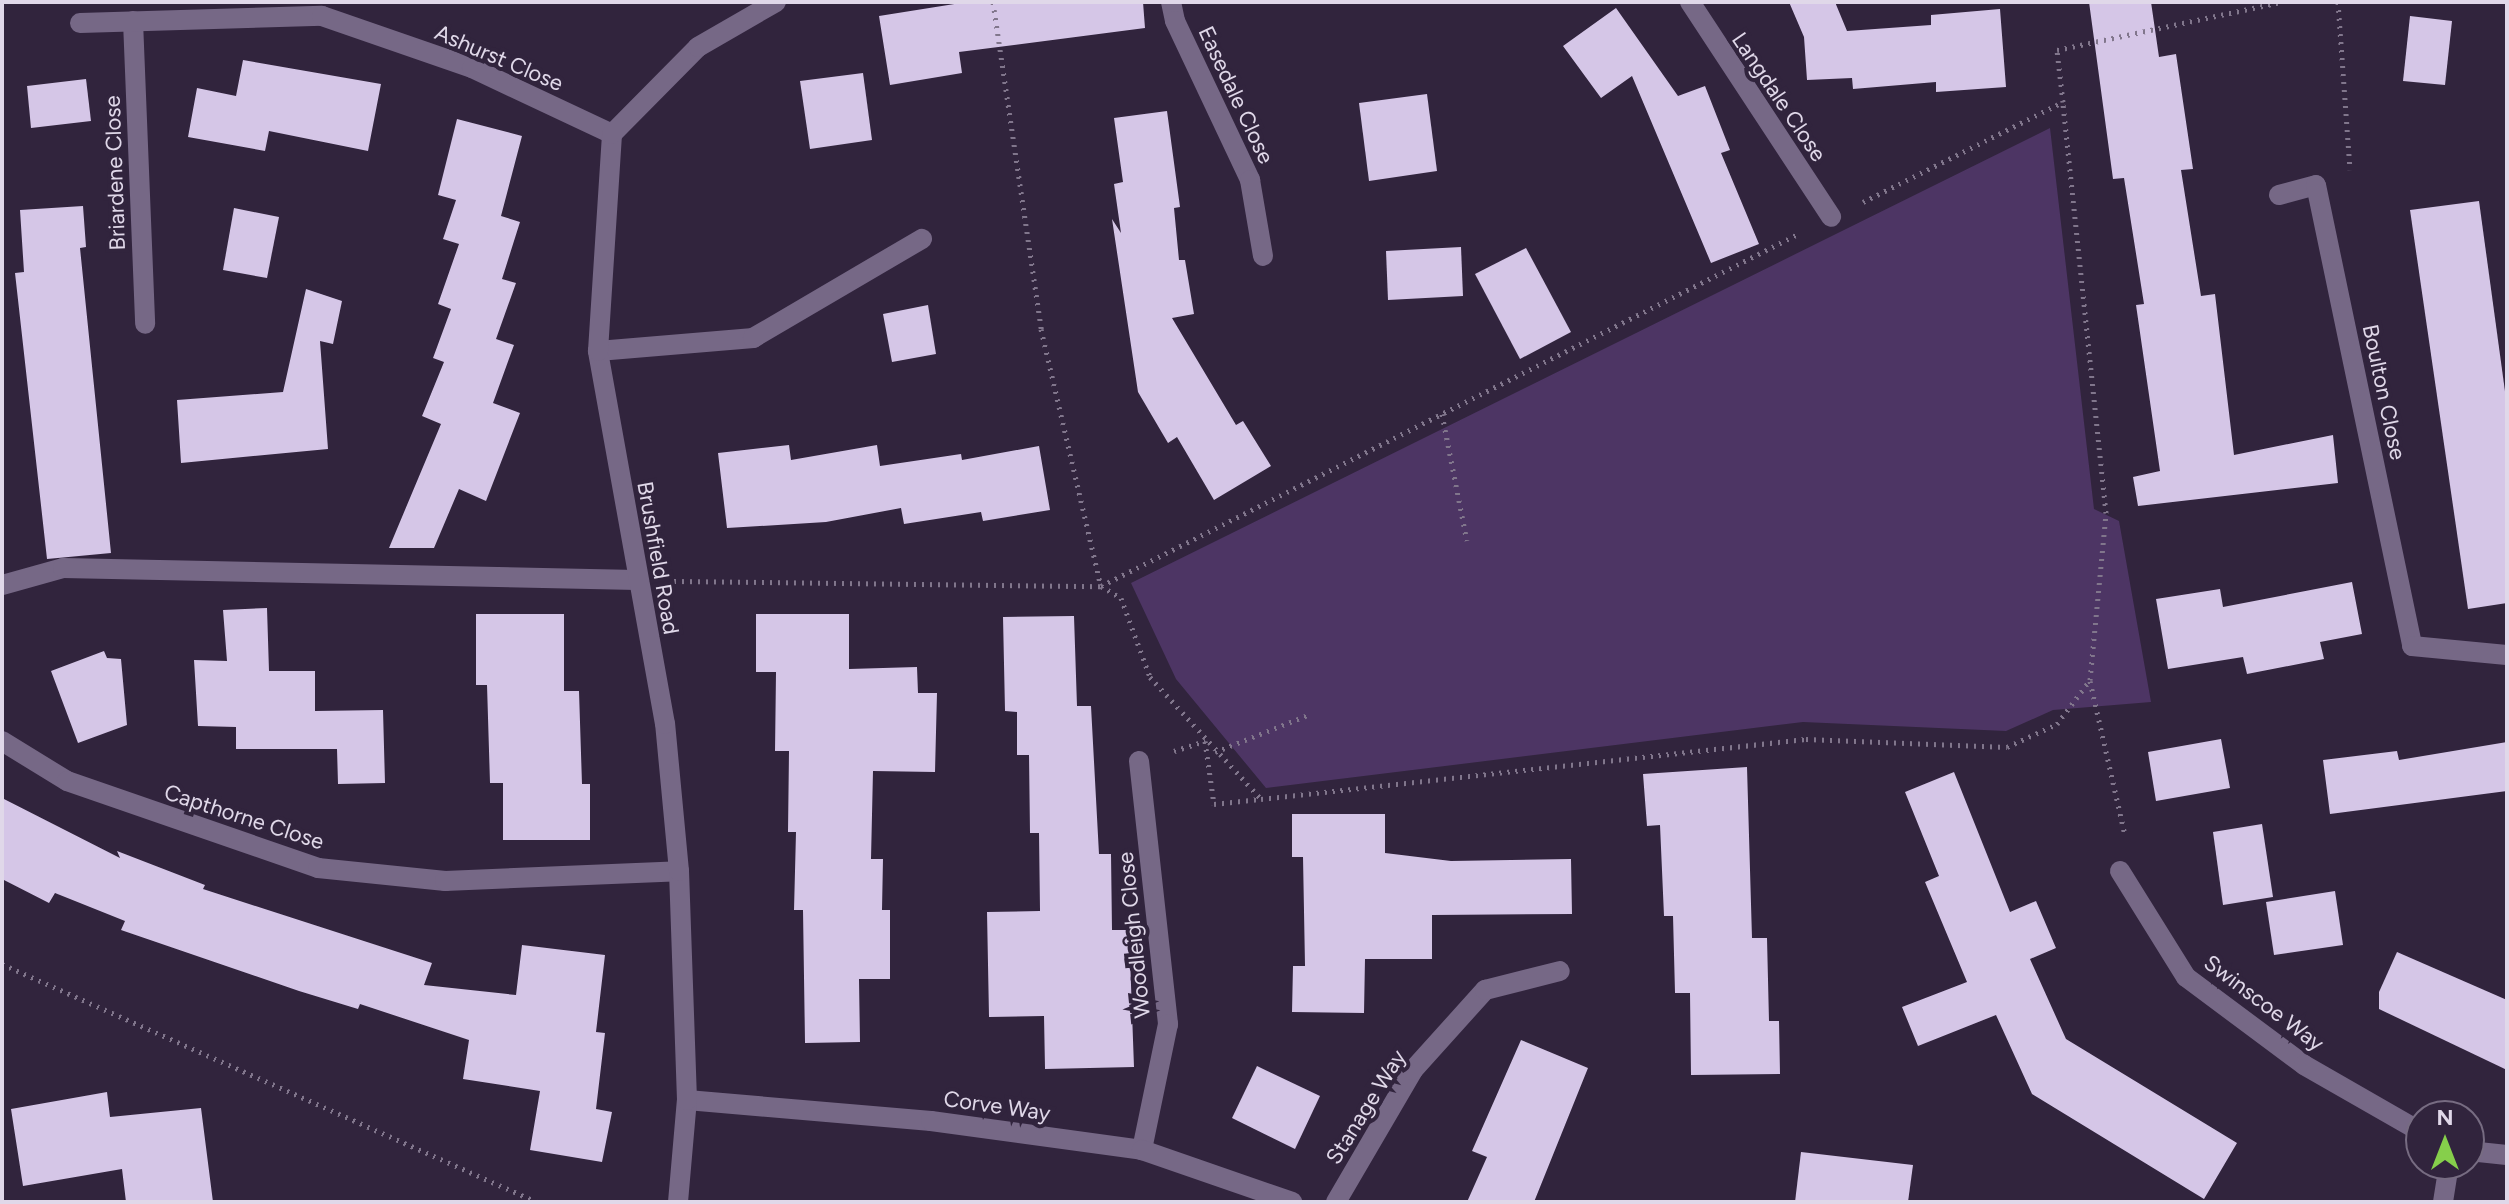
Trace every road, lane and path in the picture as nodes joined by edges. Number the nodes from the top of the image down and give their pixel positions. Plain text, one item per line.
1 (776, 2) edge
2 (993, 2) edge
3 (1171, 2) edge
4 (1690, 2) edge
5 (2280, 2) edge
6 (2338, 2) edge
7 (133, 21) junction
8 (80, 23) dead end
9 (2063, 102) junction
10 (612, 134) junction
11 (2316, 185) junction
12 (2279, 195) dead end
13 (1831, 217) junction
14 (922, 239) dead end
15 (1263, 256) dead end
16 (145, 324) dead end
17 (598, 351) junction
18 (1442, 414) junction
19 (1467, 541) dead end
20 (637, 580) junction
21 (2, 585) edge
22 (1101, 586) junction
23 (2507, 655) edge
24 (2090, 680) junction
25 (1308, 715) dead end
26 (2, 741) edge
27 (1205, 741) junction
28 (1215, 752) junction
29 (1139, 761) dead end
30 (1261, 799) junction
31 (679, 871) junction
32 (2120, 871) joint
33 (2, 964) edge
34 (1560, 971) dead end
35 (687, 1100) junction
36 (2405, 1123) edge
37 (1142, 1150) junction
38 (2485, 1153) edge
39 (2507, 1155) edge
40 (2446, 1180) edge
41 (537, 1202) edge
42 (678, 1202) edge
43 (1292, 1202) edge
44 (1336, 1202) edge
45 (2443, 1202) edge

1 - 10 street
2 - 22 path
3 - 15 street, Easedale Close
4 - 13 street, Langdale Close
5 - 9 path
6 - 11 path
7 - 8 street, Ashurst Close
7 - 10 street, Ashurst Close
7 - 16 street, Briardene Close
9 - 13 path
9 - 24 path
10 - 17 street, Brushfield Road
11 - 12 street
11 - 23 street, Boulton Close
13 - 18 path
14 - 17 street
17 - 20 street, Brushfield Road
18 - 19 path
18 - 22 path
20 - 21 street
20 - 22 path
20 - 31 street, Brushfield Road
22 - 27 path
24 - 30 path
24 - 32 path
25 - 28 path
26 - 31 street, Capthorne Close
27 - 28 path
27 - 30 path
28 - 30 path
29 - 37 street, Woodleigh Close
31 - 35 street, Brushfield Road
32 - 36 street, Swinscoe Way
33 - 41 path
34 - 44 street, Stanage Way
35 - 37 street, Corve Way
35 - 42 street, Brushfield Road
37 - 43 street, Corve Way
38 - 39 street
40 - 45 street

